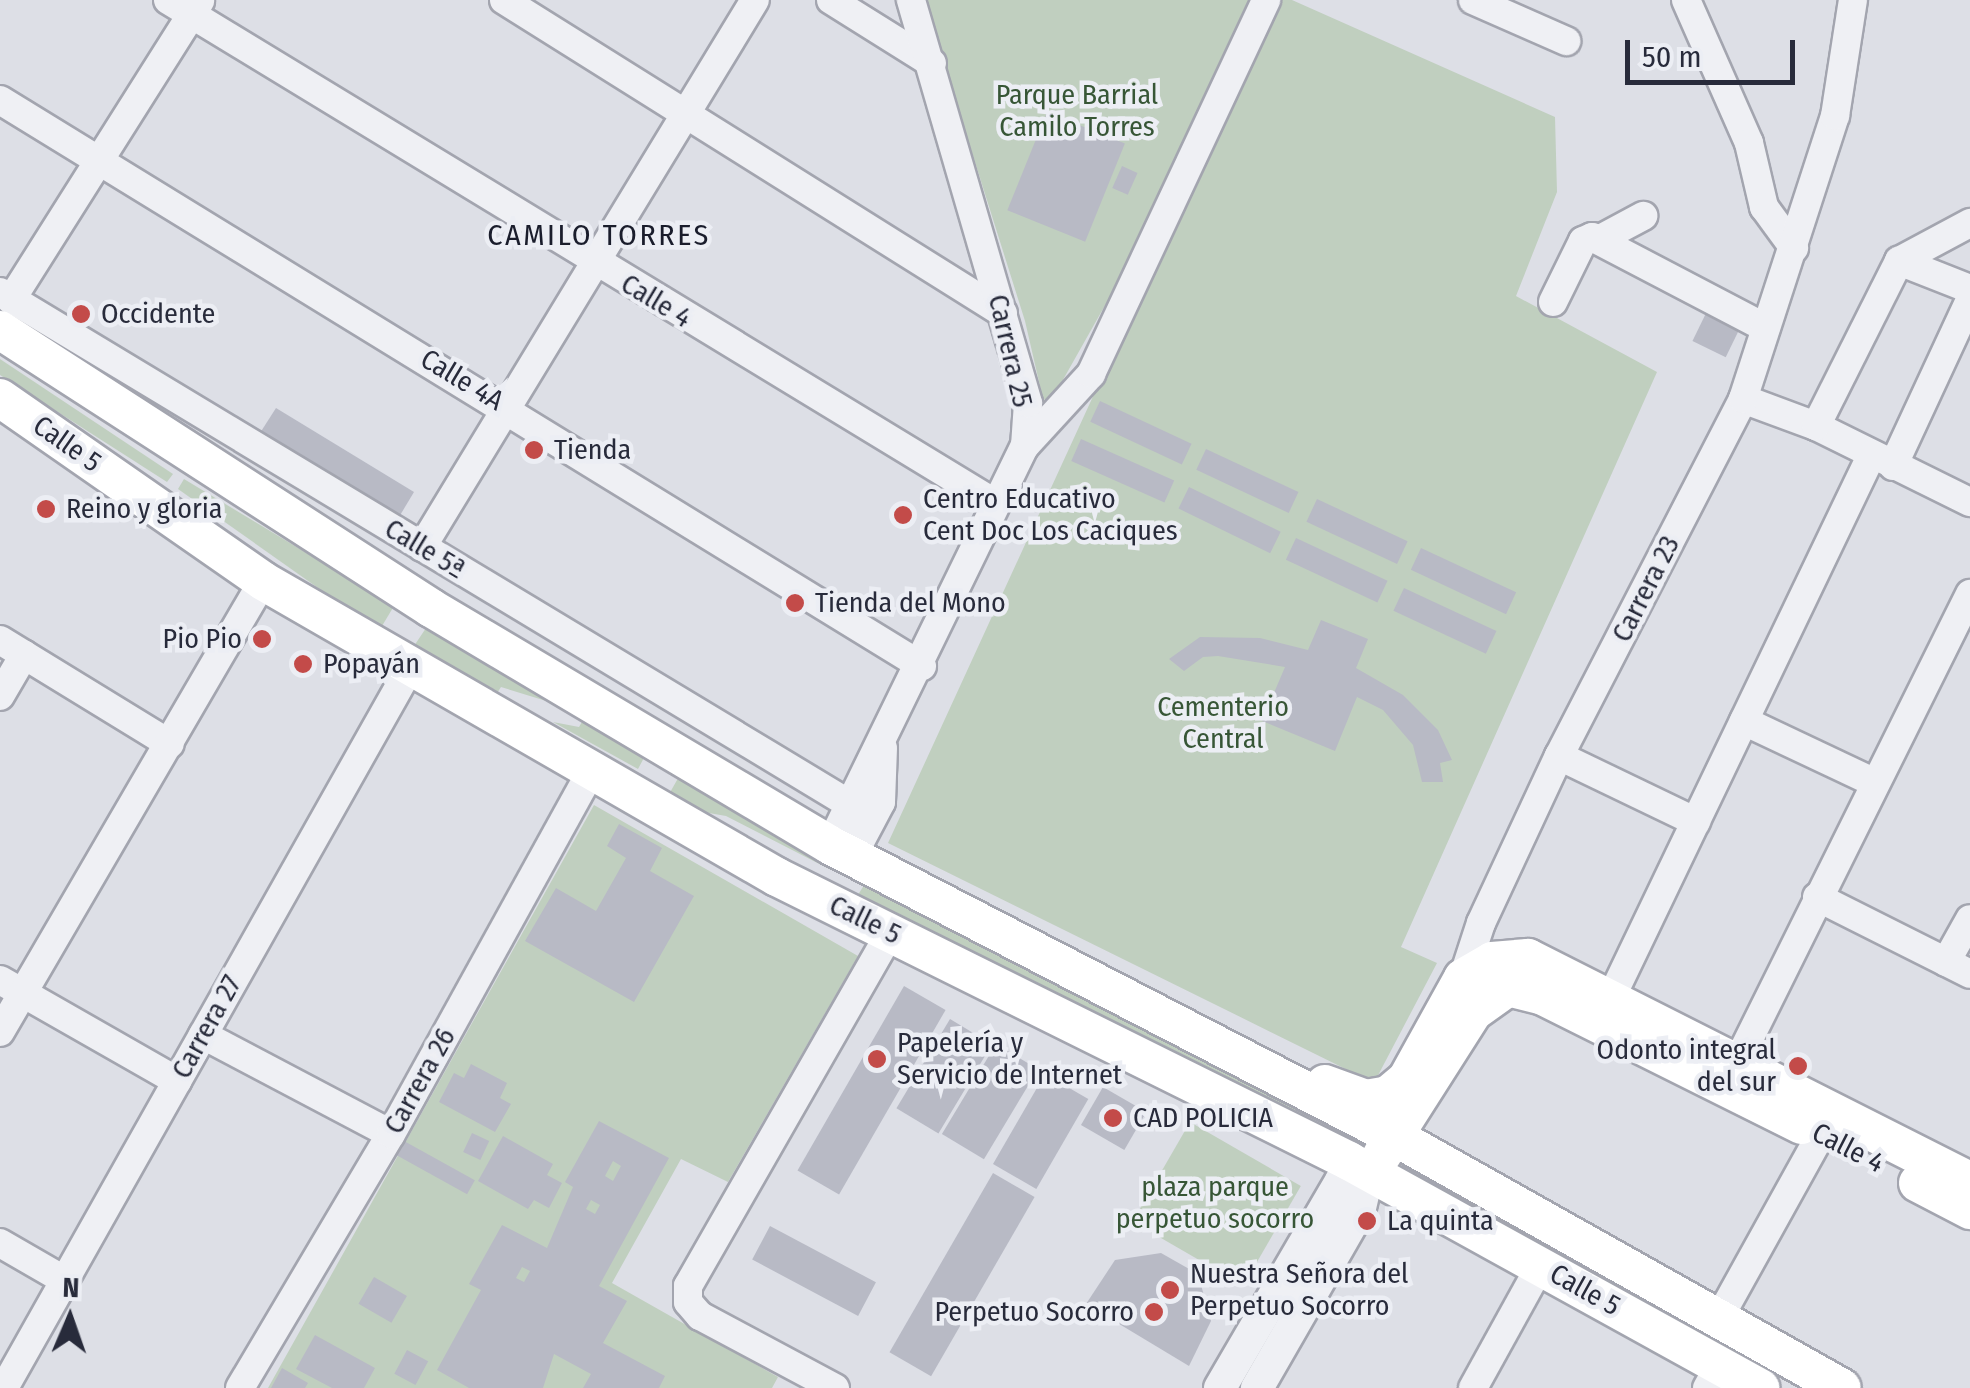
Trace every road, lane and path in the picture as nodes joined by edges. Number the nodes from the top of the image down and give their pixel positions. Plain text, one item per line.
1 (504, 0) edge
2 (755, 0) edge
3 (830, 0) edge
4 (911, 0) edge
5 (1266, 0) edge
6 (1473, 0) edge
7 (1686, 0) edge
8 (1853, 0) edge
9 (187, 5) edge
10 (1566, 41) dead end
11 (932, 63) junction
12 (0, 100) edge
13 (684, 114) junction
14 (100, 164) junction
15 (1643, 216) dead end
16 (1959, 227) edge
17 (1602, 238) junction
18 (1794, 248) junction
19 (1899, 261) junction
20 (594, 264) junction
21 (1970, 290) edge
22 (1970, 300) edge
23 (1553, 302) dead end
24 (4, 308) edge
25 (1003, 313) junction
26 (1766, 328) junction
27 (0, 398) edge
28 (1743, 399) junction
29 (507, 407) junction
30 (1816, 426) junction
31 (1025, 446) junction
32 (1883, 460) junction
33 (993, 502) junction
34 (1970, 502) edge
35 (422, 548) junction
36 (263, 580) junction
37 (1970, 594) edge
38 (431, 608) junction
39 (12, 648) edge
40 (403, 661) junction
41 (922, 666) junction
42 (0, 696) edge
43 (1744, 721) junction
44 (650, 740) junction
45 (882, 742) junction
46 (170, 744) junction
47 (1559, 756) junction
48 (608, 779) junction
49 (1875, 783) junction
50 (851, 805) junction
51 (1696, 822) junction
52 (841, 851) junction
53 (777, 876) junction
54 (1816, 896) junction
55 (1970, 919) edge
56 (1481, 923) junction
57 (890, 933) junction
58 (1958, 968) edge
59 (1518, 972) junction
60 (1463, 978) junction
61 (11, 986) edge
62 (1611, 998) junction
63 (0, 1032) edge
64 (203, 1034) junction
65 (1737, 1063) junction
66 (1255, 1067) junction
67 (177, 1081) junction
68 (1366, 1099) joint
69 (391, 1134) junction
70 (1820, 1134) junction
71 (1397, 1138) junction
72 (1884, 1166) junction
73 (1368, 1172) junction
74 (1959, 1176) edge
75 (1970, 1210) edge
76 (0, 1243) edge
77 (1541, 1266) junction
78 (64, 1280) junction
79 (1718, 1320) junction
80 (1714, 1376) edge
81 (790, 1377) edge
82 (4, 1388) edge
83 (240, 1388) edge
84 (834, 1388) edge
85 (1220, 1388) edge
86 (1257, 1388) edge
87 (1473, 1388) edge
88 (1761, 1388) edge
89 (1842, 1388) edge

1 - 13 street
2 - 13 street
3 - 11 street
4 - 11 street, Carrera 25
5 - 31 street
6 - 10 street
7 - 18 street
8 - 18 street, Carrera 23
9 - 14 street
9 - 20 street, Calle 4
11 - 25 street, Carrera 25
12 - 14 street, Calle 4A
13 - 20 street
13 - 25 street
14 - 24 street
14 - 29 street, Calle 4A
15 - 17 street
16 - 19 street
17 - 23 street
17 - 26 street
18 - 26 street, Carrera 23
19 - 21 street
19 - 30 street
20 - 29 street
20 - 33 street, Calle 4
22 - 32 street
24 - 35 street, Calle 5ª
24 - 38 main road, Calle 5
25 - 31 street, Carrera 25
26 - 28 street, Carrera 23
27 - 36 main road, Calle 5
28 - 30 street
28 - 47 street, Carrera 23
29 - 35 street
29 - 41 street, Calle 4A
30 - 32 street
31 - 33 street, Carrera 25
32 - 34 street
32 - 43 street
33 - 41 street, Carrera 25
35 - 50 street, Calle 5ª
36 - 40 main road, Calle 5
36 - 46 street
37 - 49 street
38 - 40 main road
38 - 44 main road, Calle 5
39 - 42 street
39 - 46 street
40 - 48 main road, Calle 5
40 - 64 street, Carrera 27
41 - 45 street, Carrera 25
43 - 49 street
43 - 51 street
44 - 48 main road
44 - 52 main road, Calle 5
45 - 50 street, Carrera 25
45 - 52 street, Carrera 25
46 - 61 street
47 - 51 street
47 - 56 street, Carrera 23
48 - 53 main road, Calle 5
48 - 69 street, Carrera 26
49 - 54 street
50 - 52 street, Carrera 25
51 - 62 street
52 - 53 main road
52 - 66 main road, Calle 5
53 - 57 main road, Calle 5
54 - 58 street
54 - 65 street
55 - 58 street
56 - 59 street
56 - 60 street, Carrera 23
57 - 73 main road, Calle 5
57 - 81 street
59 - 60 main road
59 - 62 main road, Calle 4
59 - 70 main road, Calle 4
59 - 71 main road
60 - 68 main road, Carrera 23
61 - 63 street
61 - 67 street
62 - 65 main road, Calle 4
64 - 67 street, Carrera 27
64 - 69 street
65 - 74 main road, Calle 4
66 - 68 main road, Calle 5
66 - 71 main road, Calle 5
67 - 78 street, Carrera 27
69 - 83 street, Carrera 26
70 - 72 main road, Calle 4
70 - 79 street
71 - 73 main road
71 - 79 main road, Calle 5
72 - 74 main road
72 - 75 main road, Calle 4
73 - 77 main road, Calle 5
73 - 85 street
73 - 86 street
76 - 78 street
77 - 80 main road, Calle 5
77 - 87 street
78 - 82 street, Carrera 27
79 - 89 main road, Calle 5
80 - 88 main road, Calle 5
81 - 84 street

